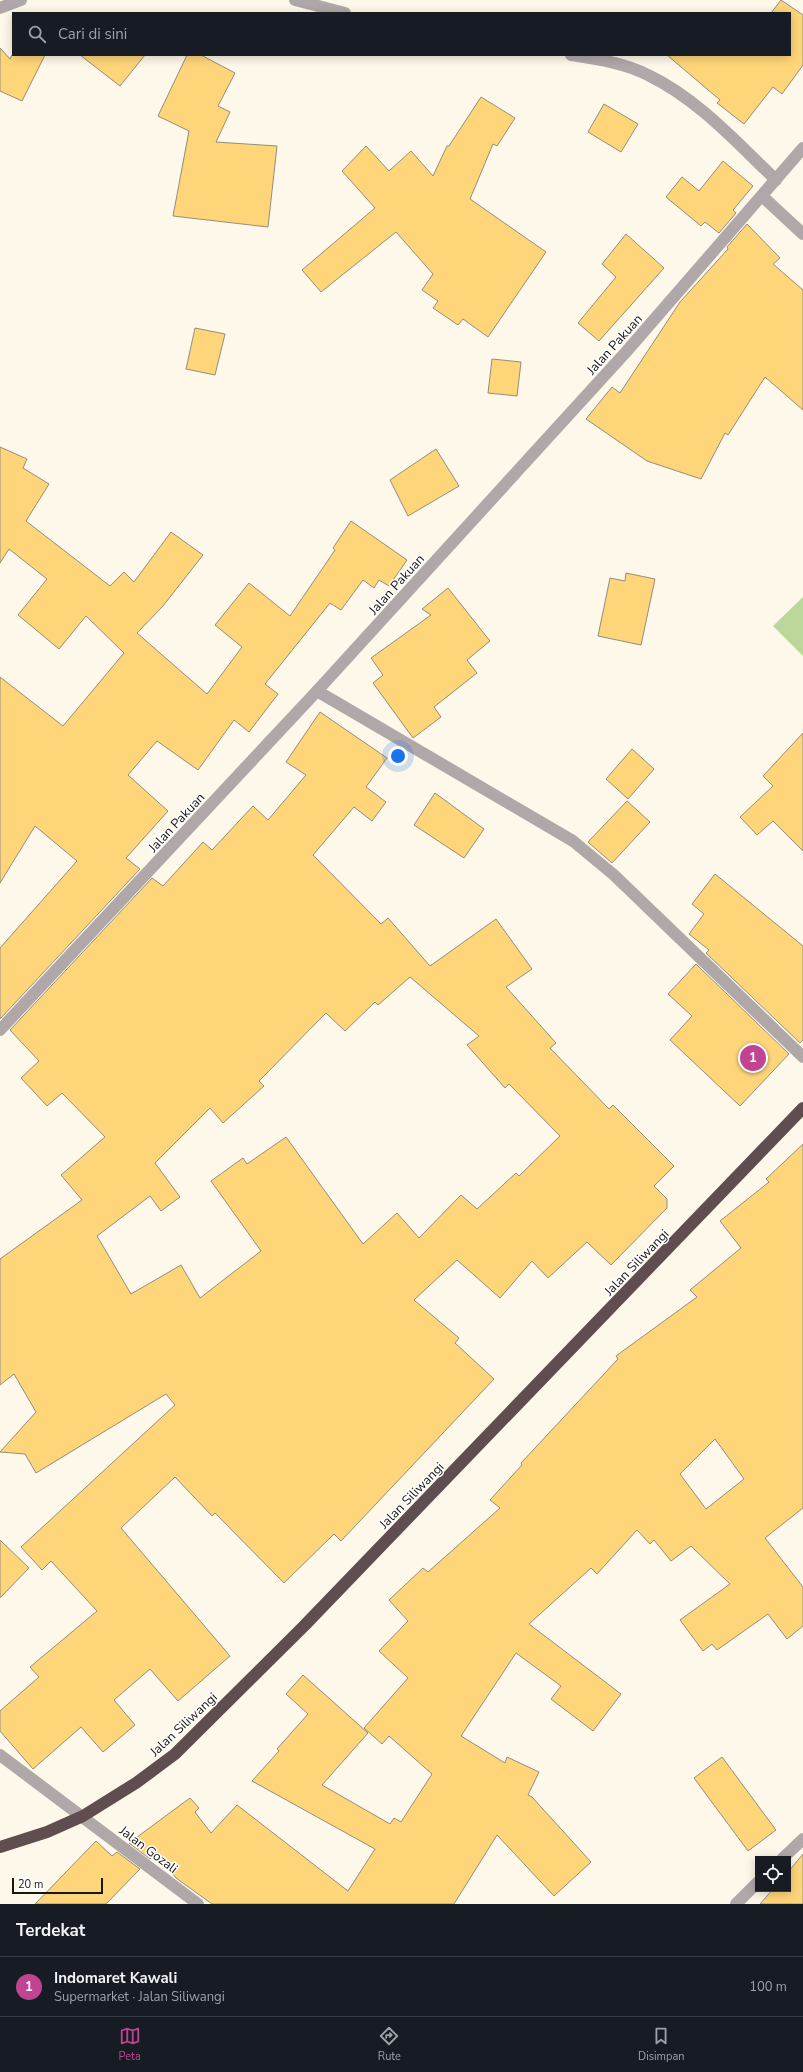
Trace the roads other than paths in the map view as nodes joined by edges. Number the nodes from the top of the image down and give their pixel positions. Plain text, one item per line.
1 (21, 0) edge
2 (295, 0) edge
3 (0, 8) edge
4 (342, 12) edge
5 (578, 56) edge
6 (803, 148) edge
7 (776, 180) junction
8 (762, 196) junction
9 (803, 234) edge
10 (317, 691) junction
11 (0, 1030) edge
12 (803, 1056) edge
13 (803, 1108) edge
14 (0, 1755) edge
15 (83, 1816) junction
16 (803, 1839) edge
17 (0, 1846) edge
18 (785, 1856) edge
19 (755, 1885) edge
20 (198, 1904) edge
21 (736, 1904) edge

1 - 3 street
2 - 4 street
5 - 7 street
6 - 7 street, Jalan Pakuan
7 - 8 street, Jalan Pakuan
8 - 9 street
8 - 10 street, Jalan Pakuan
10 - 11 street, Jalan Pakuan
10 - 12 street
13 - 15 highway, Jalan Siliwangi
14 - 15 street, Jalan Gozali
15 - 17 highway, Jalan Siliwangi
15 - 20 street, Jalan Gozali
16 - 18 street
19 - 21 street

